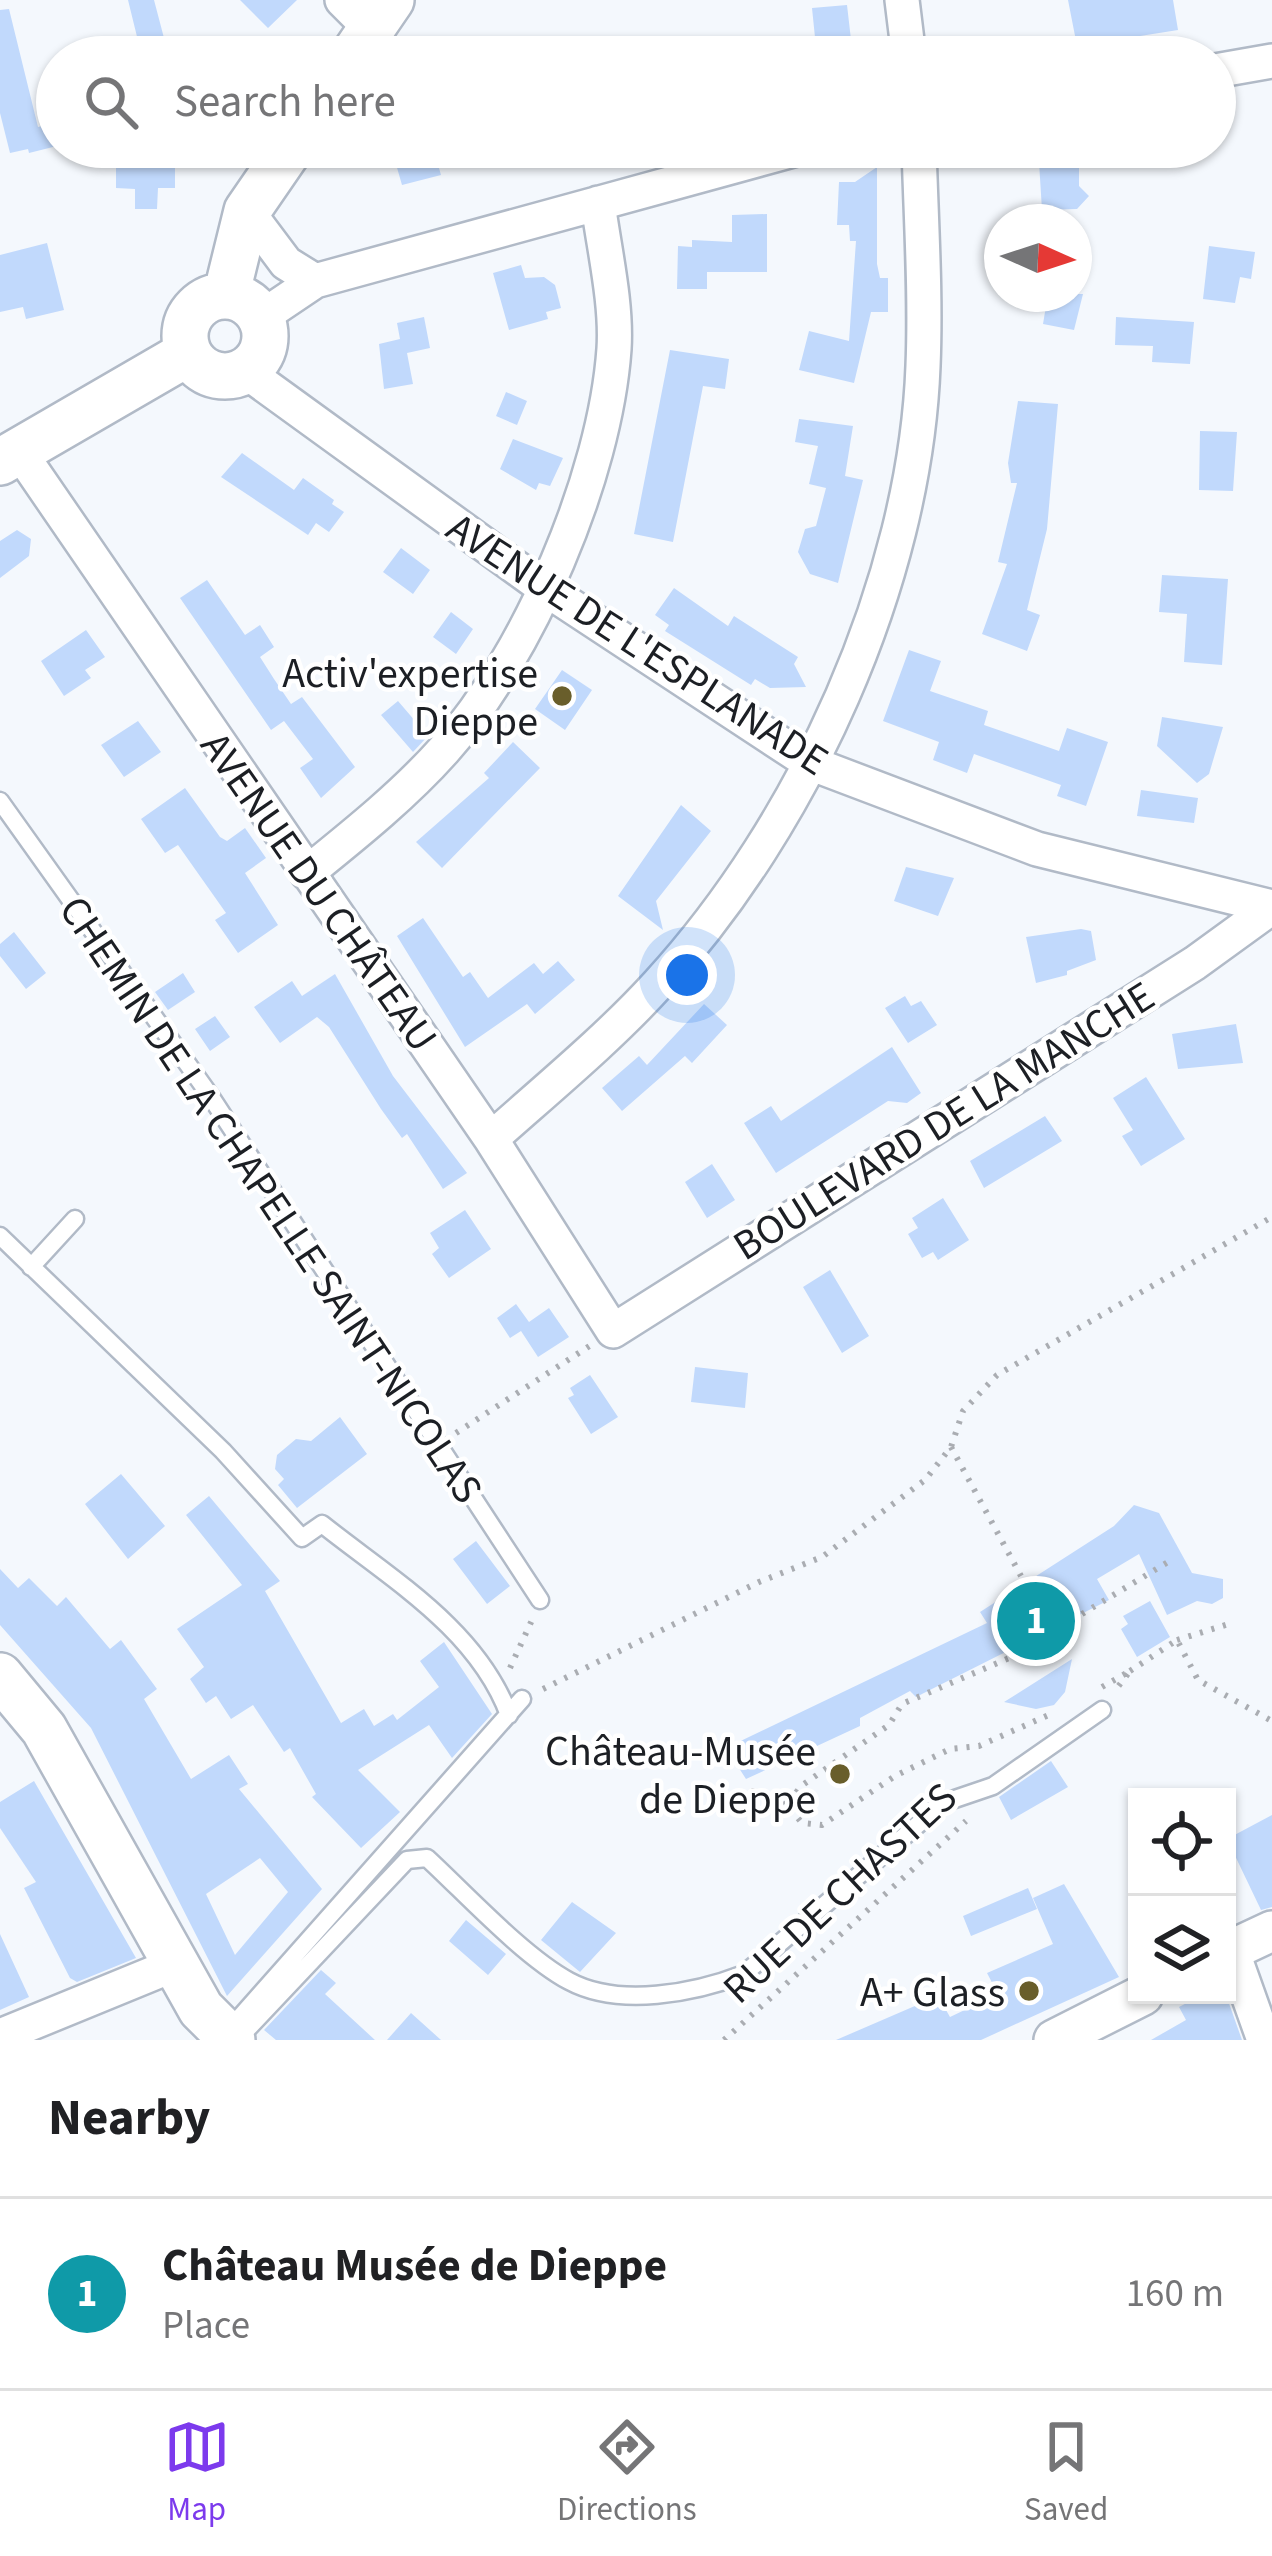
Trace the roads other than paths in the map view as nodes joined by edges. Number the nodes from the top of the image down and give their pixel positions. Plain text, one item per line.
1 (902, 0) edge
2 (906, 36) edge
3 (1272, 61) edge
4 (1236, 67) edge
5 (277, 168) edge
6 (726, 168) edge
7 (919, 168) edge
8 (598, 203) junction
9 (247, 211) junction
10 (314, 280) junction
11 (243, 307) junction
12 (188, 353) junction
13 (245, 371) junction
14 (8, 448) edge
15 (547, 590) junction
16 (810, 763) junction
17 (0, 801) edge
18 (307, 873) junction
19 (1272, 907) edge
20 (491, 1139) junction
21 (75, 1219) dead end
22 (0, 1236) edge
23 (31, 1267) junction
24 (613, 1331) joint
25 (540, 1600) road end
26 (0, 1676) edge
27 (522, 1699) road end
28 (1102, 1710) road end
29 (509, 1715) junction
30 (507, 1901) dead end
31 (492, 1918) junction
32 (1272, 1931) edge
33 (1236, 1948) edge
34 (176, 1964) junction
35 (1236, 1967) edge
36 (1128, 2003) edge
37 (217, 2032) edge
38 (0, 2036) edge
39 (1054, 2040) edge
40 (1264, 2040) edge

1 - 2 street
3 - 4 street
5 - 9 main road
6 - 8 street
7 - 16 street
8 - 10 street
8 - 15 street
9 - 10 street
9 - 11 main road
10 - 11 street
11 - 12 main road
11 - 13 main road
12 - 13 main road
12 - 14 main road
13 - 15 street, AVENUE DE L'ESPLANADE
14 - 18 street, AVENUE DU CHÂTEAU
15 - 16 street, AVENUE DE L'ESPLANADE
15 - 18 street
16 - 19 street, AVENUE DE L'ESPLANADE
16 - 20 street
17 - 25 lane, CHEMIN DE LA CHAPELLE SAINT-NICOLAS
18 - 20 street, AVENUE DU CHÂTEAU
19 - 24 street, BOULEVARD DE LA MANCHE
20 - 24 street, AVENUE DU CHÂTEAU
21 - 23 lane
22 - 23 lane
23 - 29 lane
26 - 34 main road
27 - 29 lane
28 - 31 lane
29 - 37 lane
30 - 31 lane
31 - 37 lane
32 - 33 street
34 - 37 main road
34 - 38 street
35 - 40 street
36 - 39 street

